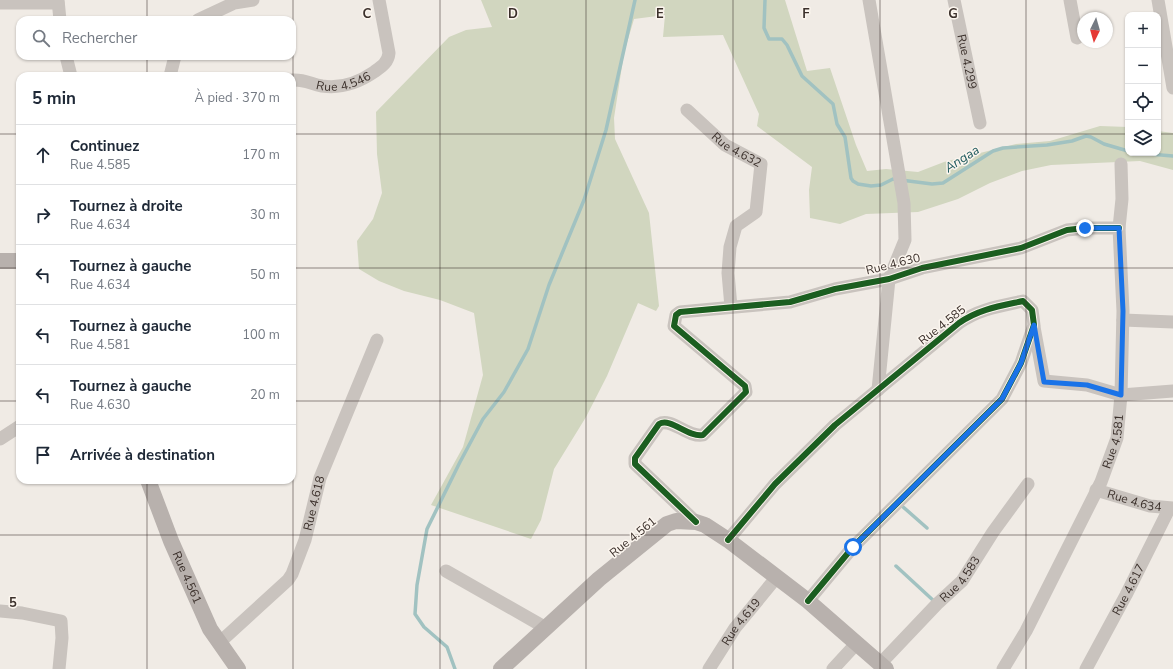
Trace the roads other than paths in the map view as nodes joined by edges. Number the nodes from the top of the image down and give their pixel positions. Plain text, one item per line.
1 (253, 0) edge
2 (379, 0) edge
3 (869, 0) edge
4 (954, 0) edge
5 (1070, 0) edge
6 (1158, 0) edge
7 (58, 1) edge
8 (0, 3) edge
9 (60, 16) edge
10 (206, 16) edge
11 (1077, 38) dead end
12 (67, 60) edge
13 (174, 60) edge
14 (70, 72) edge
15 (171, 72) edge
16 (296, 80) edge
17 (1173, 88) edge
18 (687, 110) dead end
19 (980, 123) dead end
20 (1121, 164) dead end
21 (1119, 228) junction
22 (0, 261) edge
23 (16, 261) edge
24 (888, 279) junction
25 (732, 307) junction
26 (1123, 320) junction
27 (1173, 322) edge
28 (1034, 325) junction
29 (377, 340) dead end
30 (878, 390) junction
31 (1173, 391) edge
32 (1121, 395) junction
33 (16, 428) edge
34 (0, 438) edge
35 (150, 484) edge
36 (1028, 484) dead end
37 (1096, 490) junction
38 (1171, 509) edge
39 (696, 522) junction
40 (728, 540) junction
41 (446, 571) dead end
42 (776, 578) junction
43 (808, 601) junction
44 (0, 611) edge
45 (546, 628) junction
46 (219, 643) junction
47 (856, 644) junction
48 (883, 667) edge
49 (59, 669) edge
50 (238, 669) edge
51 (502, 669) edge
52 (709, 669) edge
53 (833, 669) edge
54 (1003, 669) edge
55 (1086, 669) edge

1 - 10 street
2 - 16 street, Rue 4.546
3 - 24 street
4 - 19 street, Rue 4.299
5 - 11 street
6 - 17 street
7 - 8 street
7 - 9 street
12 - 14 street
13 - 15 street
18 - 25 street, Rue 4.632
20 - 21 street, Rue 4.581
21 - 24 street, Rue 4.630
21 - 26 street, Rue 4.581
22 - 23 main road
24 - 25 street, Rue 4.630
24 - 30 street
25 - 39 street, Rue 4.630
26 - 27 street
26 - 32 street, Rue 4.581
28 - 30 street, Rue 4.585
28 - 32 street
28 - 43 street
29 - 46 street, Rue 4.618
30 - 40 street, Rue 4.585
31 - 32 street
32 - 37 street, Rue 4.581
33 - 34 street
35 - 46 main road, Rue 4.561
36 - 48 street, Rue 4.583
37 - 38 street, Rue 4.634
37 - 54 street, Rue 4.581
38 - 55 street, Rue 4.617
39 - 40 main road, Rue 4.561
39 - 45 main road, Rue 4.561
40 - 42 main road, Rue 4.561
41 - 45 street
42 - 43 main road, Rue 4.561
42 - 52 street, Rue 4.619
43 - 47 main road, Rue 4.561
44 - 49 street
45 - 51 main road, Rue 4.561
46 - 50 main road, Rue 4.561
47 - 48 main road, Rue 4.561
47 - 53 street

